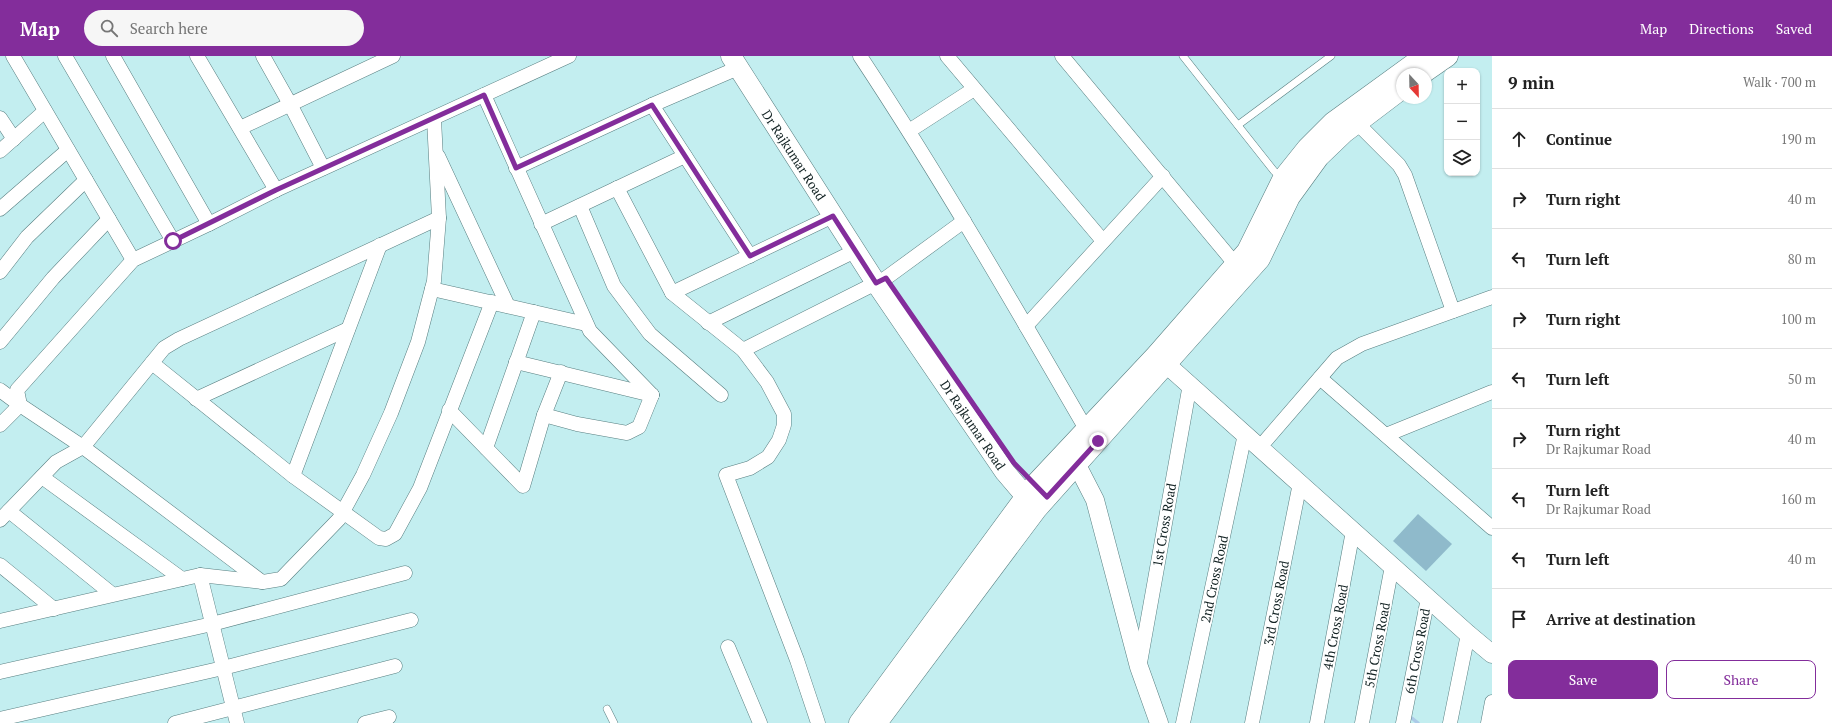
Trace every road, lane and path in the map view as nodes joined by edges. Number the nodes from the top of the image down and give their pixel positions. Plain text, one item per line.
1 (13, 56) edge
2 (65, 56) edge
3 (113, 56) edge
4 (197, 56) edge
5 (263, 56) edge
6 (393, 56) edge
7 (567, 56) edge
8 (860, 56) edge
9 (947, 56) edge
10 (1062, 56) edge
11 (1183, 56) edge
12 (1331, 56) edge
13 (1448, 56) edge
14 (738, 60) edge
15 (1417, 62) edge
16 (974, 89) junction
17 (1396, 94) edge
18 (484, 95) junction
19 (290, 104) junction
20 (652, 105) junction
21 (45, 111) junction
22 (0, 118) edge
23 (434, 119) junction
24 (1357, 123) junction
25 (1238, 125) junction
26 (240, 128) junction
27 (909, 131) junction
28 (14, 139) junction
29 (435, 149) junction
30 (68, 150) junction
31 (0, 152) edge
32 (685, 156) junction
33 (323, 168) junction
34 (516, 168) junction
35 (1163, 176) junction
36 (1282, 178) junction
37 (86, 180) junction
38 (617, 188) junction
39 (276, 190) junction
40 (580, 206) junction
41 (0, 209) edge
42 (833, 216) junction
43 (109, 218) junction
44 (439, 218) junction
45 (964, 221) junction
46 (208, 224) junction
47 (541, 224) junction
48 (173, 241) junction
49 (1103, 241) junction
50 (380, 245) junction
51 (855, 251) junction
52 (750, 256) junction
53 (133, 260) junction
54 (1240, 269) junction
55 (0, 272) edge
56 (881, 280) junction
57 (432, 289) junction
58 (672, 294) junction
59 (1492, 297) edge
60 (492, 302) junction
61 (508, 306) junction
62 (1453, 311) junction
63 (534, 312) junction
64 (708, 323) junction
65 (586, 324) junction
66 (1026, 326) junction
67 (348, 329) junction
68 (0, 342) edge
69 (743, 350) junction
70 (1162, 359) junction
71 (516, 362) junction
72 (152, 363) junction
73 (561, 372) junction
74 (1320, 378) junction
75 (1190, 384) junction
76 (0, 390) edge
77 (1492, 392) edge
78 (652, 395) junction
79 (721, 395) dead end
80 (196, 399) junction
81 (20, 405) junction
82 (450, 410) junction
83 (544, 415) junction
84 (0, 425) edge
85 (1086, 429) junction
86 (1245, 434) junction
87 (1386, 435) junction
88 (83, 447) junction
89 (1260, 447) junction
90 (486, 448) junction
91 (1077, 465) junction
92 (293, 476) junction
93 (42, 477) junction
94 (1300, 483) junction
95 (1036, 497) junction
96 (342, 513) junction
97 (4, 516) edge
98 (1492, 528) edge
99 (1353, 531) junction
100 (0, 565) edge
101 (1392, 566) junction
102 (405, 573) dead end
103 (200, 575) junction
104 (182, 579) junction
105 (263, 582) junction
106 (112, 594) junction
107 (1428, 598) junction
108 (54, 609) junction
109 (411, 620) dead end
110 (0, 621) edge
111 (212, 624) junction
112 (1468, 634) junction
113 (728, 647) dead end
114 (1492, 654) edge
115 (395, 666) dead end
116 (1139, 667) junction
117 (223, 668) junction
118 (0, 672) edge
119 (1492, 702) edge
120 (233, 709) junction
121 (607, 709) dead end
122 (1405, 714) edge
123 (389, 717) dead end
124 (0, 719) edge
125 (175, 723) edge
126 (237, 723) edge
127 (365, 723) edge
128 (614, 723) edge
129 (760, 723) edge
130 (818, 723) edge
131 (859, 723) edge
132 (877, 723) edge
133 (1159, 723) edge
134 (1183, 723) edge
135 (1252, 723) edge
136 (1317, 723) edge
137 (1362, 723) edge
138 (1450, 723) edge
139 (1488, 723) edge

1 - 21 street
2 - 48 street
3 - 46 street
4 - 26 street
5 - 19 street
6 - 19 street
7 - 18 street
8 - 27 street
9 - 16 street
10 - 35 street
11 - 25 lane
12 - 25 lane
13 - 15 main road
14 - 20 street
14 - 42 main road, Dr Rajkumar Road
14 - 56 main road, Dr Rajkumar Road
15 - 36 main road
16 - 27 street
16 - 49 street
17 - 24 main road
18 - 23 street
18 - 34 street
19 - 26 street
19 - 33 street
20 - 32 street
20 - 34 street
21 - 28 street
21 - 30 street
22 - 28 street
23 - 29 street
23 - 33 street
24 - 54 main road
24 - 62 street
25 - 36 lane
26 - 39 street
27 - 45 street
28 - 31 street
29 - 44 street
29 - 61 street
30 - 37 street
30 - 41 street
32 - 38 street
32 - 52 street
33 - 39 street
34 - 47 street
35 - 49 street
35 - 54 street
36 - 54 main road
37 - 43 street
37 - 55 street
38 - 40 street
38 - 58 street
39 - 46 street
40 - 47 street
40 - 79 street
42 - 51 main road, Dr Rajkumar Road
42 - 52 street
43 - 53 street
43 - 68 street
44 - 50 street
44 - 57 street
45 - 56 street
45 - 66 street
46 - 48 street
47 - 65 street
48 - 53 street
49 - 66 street
50 - 67 street
50 - 72 street
51 - 56 main road, Dr Rajkumar Road
51 - 64 street
52 - 58 street
53 - 81 street
54 - 70 main road
56 - 69 street
56 - 95 main road, Dr Rajkumar Road
57 - 60 street
57 - 96 street
58 - 64 street
59 - 62 street
60 - 61 street
60 - 82 street
61 - 63 street
62 - 74 street
63 - 65 street
63 - 71 street
64 - 69 street
65 - 78 street
66 - 85 street
67 - 80 street
67 - 92 street
69 - 130 street
70 - 75 street
70 - 85 main road
70 - 91 main road
71 - 73 street
71 - 90 street
72 - 80 street
72 - 88 street
73 - 78 street
73 - 83 street
74 - 87 street
74 - 89 street
75 - 86 street
75 - 116 street, 1st Cross Road
76 - 81 street
77 - 87 street
78 - 83 street
80 - 92 street
81 - 84 street
81 - 88 street
82 - 90 street
82 - 96 street
83 - 90 street
85 - 95 main road
86 - 89 street
86 - 134 street, 2nd Cross Road
87 - 98 street
88 - 93 street
88 - 105 street
89 - 94 street
91 - 95 main road
91 - 116 street
92 - 96 street
93 - 97 street
93 - 104 street
94 - 99 street
94 - 135 street, 3rd Cross Road
95 - 131 main road
95 - 132 main road
96 - 105 street
97 - 106 street
99 - 101 street
99 - 136 street, 4th Cross Road
100 - 108 street
101 - 107 street
101 - 137 street, 5th Cross Road
102 - 111 street
103 - 104 street
103 - 105 street
103 - 111 street
104 - 106 street
106 - 108 street
107 - 112 street
107 - 122 street, 6th Cross Road
108 - 110 street
109 - 117 street
111 - 117 street
111 - 118 street
112 - 114 street
112 - 138 street
113 - 129 street
115 - 120 street
116 - 133 street
117 - 120 street
117 - 124 street
119 - 139 street
120 - 125 street
120 - 126 street
121 - 128 lane
123 - 127 street

